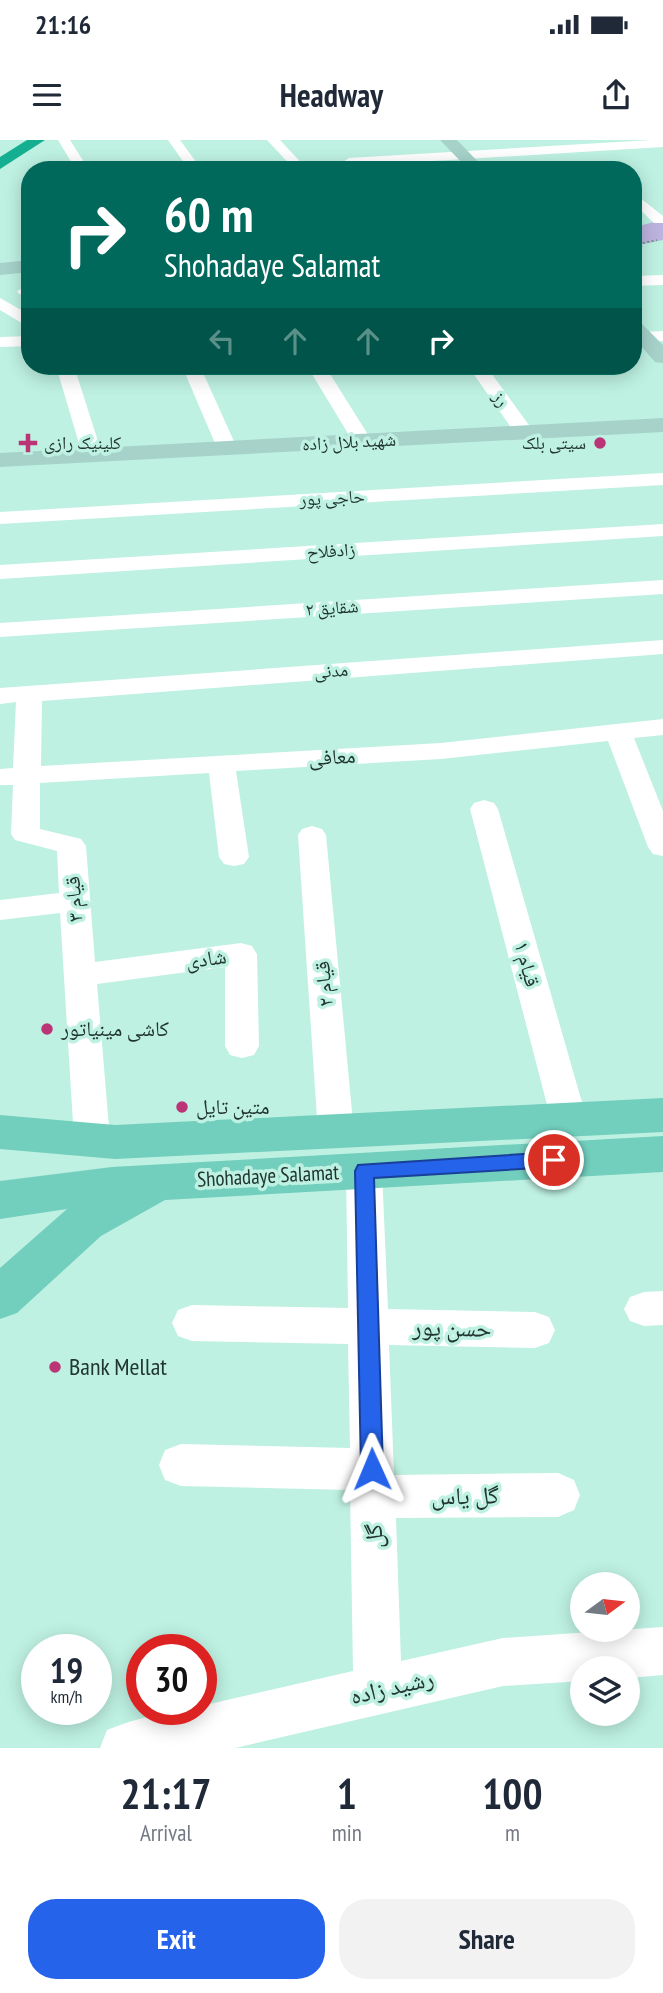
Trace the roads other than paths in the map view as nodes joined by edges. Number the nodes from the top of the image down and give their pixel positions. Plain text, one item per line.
1 (15, 140) edge
2 (37, 140) edge
3 (174, 140) edge
4 (273, 140) edge
5 (486, 140) edge
6 (64, 141) edge
7 (663, 143) edge
8 (570, 144) edge
9 (451, 145) edge
10 (0, 149) edge
11 (77, 161) edge
12 (189, 161) edge
13 (293, 161) edge
14 (355, 161) edge
15 (468, 161) edge
16 (591, 161) edge
17 (0, 164) edge
18 (653, 191) dead end
19 (642, 193) edge
20 (642, 203) edge
21 (659, 220) dead end
22 (21, 256) edge
23 (0, 258) edge
24 (21, 267) edge
25 (0, 269) edge
26 (663, 279) edge
27 (642, 280) edge
28 (0, 303) edge
29 (21, 317) edge
30 (647, 333) edge
31 (21, 341) edge
32 (0, 342) edge
33 (663, 357) edge
34 (68, 375) edge
35 (195, 375) edge
36 (322, 375) edge
37 (483, 375) edge
38 (663, 425) edge
39 (524, 432) junction
40 (362, 441) junction
41 (227, 448) junction
42 (93, 457) junction
43 (0, 460) edge
44 (36, 460) junction
45 (0, 466) edge
46 (663, 479) edge
47 (0, 518) edge
48 (663, 530) edge
49 (0, 572) edge
50 (663, 587) edge
51 (0, 630) edge
52 (663, 647) edge
53 (14, 695) edge
54 (663, 727) edge
55 (618, 732) junction
56 (221, 764) junction
57 (13, 776) edge
58 (484, 809) dead end
59 (312, 835) dead end
60 (663, 847) edge
61 (234, 856) dead end
62 (75, 901) junction
63 (0, 910) edge
64 (80, 975) junction
65 (242, 1046) dead end
66 (663, 1115) edge
67 (569, 1120) junction
68 (4, 1126) edge
69 (337, 1133) junction
70 (88, 1139) junction
71 (663, 1153) edge
72 (364, 1171) junction
73 (164, 1183) junction
74 (1, 1200) edge
75 (0, 1298) edge
76 (192, 1323) dead end
77 (368, 1326) junction
78 (535, 1330) dead end
79 (181, 1465) dead end
80 (372, 1483) junction
81 (558, 1495) dead end
82 (663, 1651) edge
83 (378, 1691) junction
84 (215, 1738) edge
85 (125, 1748) edge

1 - 10 highway
2 - 17 highway
3 - 12 street
4 - 13 street
5 - 9 street
6 - 11 street
7 - 8 street
8 - 9 street
8 - 16 street
9 - 14 street
9 - 15 main road
18 - 19 street
20 - 21 street
22 - 23 main road
24 - 25 main road
26 - 27 street
28 - 29 street
30 - 33 main road
31 - 32 street
34 - 42 street
35 - 41 street
36 - 40 street
37 - 39 street, رز
38 - 39 main road, شهید بلال زاده
39 - 40 main road, شهید بلال زاده
40 - 41 main road, شهید بلال زاده
41 - 42 main road, شهید بلال زاده
42 - 44 main road, شهید بلال زاده
43 - 44 main road, شهید بلال زاده
44 - 45 main road, شهید بلال زاده
46 - 47 street, حاجی پور
48 - 49 street, زادفلاح
50 - 51 street, شقایق ۲
52 - 53 street, مدنی
53 - 57 street, قیام ۳
54 - 55 street, معافی
55 - 56 street, معافی
55 - 60 street
56 - 57 street, معافی
56 - 61 street
57 - 62 street, قیام ۳
58 - 67 street, قیام ۱
59 - 69 street, قیام ۲
62 - 63 street
62 - 64 street, قیام ۳
64 - 65 street, شادی
64 - 70 street, قیام ۳
66 - 67 main road, Shohadaye Salamat
67 - 69 main road, Shohadaye Salamat
68 - 70 main road, Shohadaye Salamat
69 - 70 main road, Shohadaye Salamat
71 - 72 main road, Shohadaye Salamat
72 - 73 main road, Shohadaye Salamat
72 - 77 street, گل
73 - 74 main road, Shohadaye Salamat
73 - 75 main road
76 - 77 street, حسن پور
77 - 78 street, حسن پور
77 - 80 street, گل
79 - 80 street, گل یاس
80 - 81 street, گل یاس
80 - 83 street, گل
82 - 83 street, رشید زاده
83 - 84 street, رشید زاده
84 - 85 street, رشید زاده

